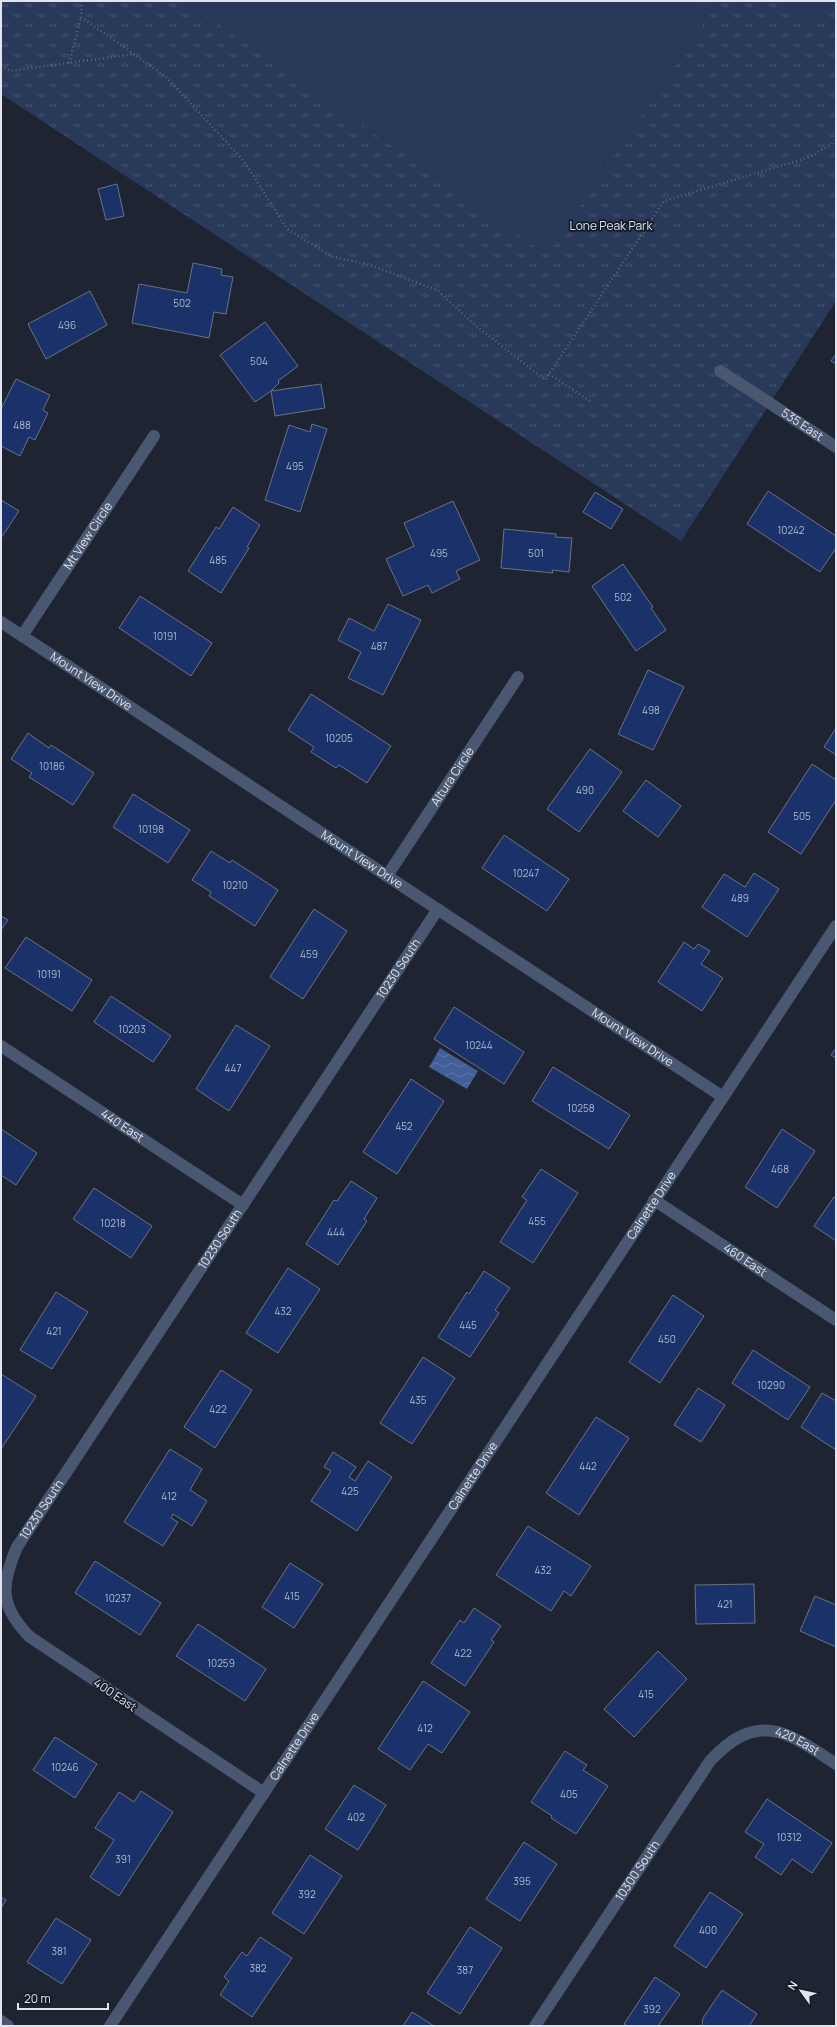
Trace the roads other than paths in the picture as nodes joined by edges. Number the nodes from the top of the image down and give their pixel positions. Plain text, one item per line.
1 (720, 371) dead end
2 (154, 436) dead end
3 (836, 447) edge
4 (1, 622) edge
5 (22, 636) junction
6 (518, 677) dead end
7 (387, 876) junction
8 (438, 909) junction
9 (836, 926) edge
10 (1, 1046) edge
11 (723, 1097) junction
12 (654, 1200) junction
13 (243, 1205) junction
14 (836, 1320) edge
15 (6, 1572) joint
16 (754, 1731) joint
17 (836, 1764) edge
18 (264, 1793) junction
19 (1, 2021) edge
20 (8, 2026) edge
21 (110, 2026) edge
22 (535, 2026) edge

1 - 3 street, 535 East
2 - 5 street, Mt View Circle
4 - 5 street, Mount View Drive
5 - 7 street, Mount View Drive
6 - 7 street, Altura Circle
7 - 8 street, Mount View Drive
8 - 11 street, Mount View Drive
8 - 13 street, 10230 South
9 - 11 street, Calnette Drive
10 - 13 street, 440 East
11 - 12 street, Calnette Drive
12 - 14 street, 460 East
12 - 18 street, Calnette Drive
13 - 15 street, 10230 South
15 - 18 street, 400 East
16 - 17 street, 420 East
16 - 22 street, 10300 South
18 - 21 street, Calnette Drive
19 - 20 street

